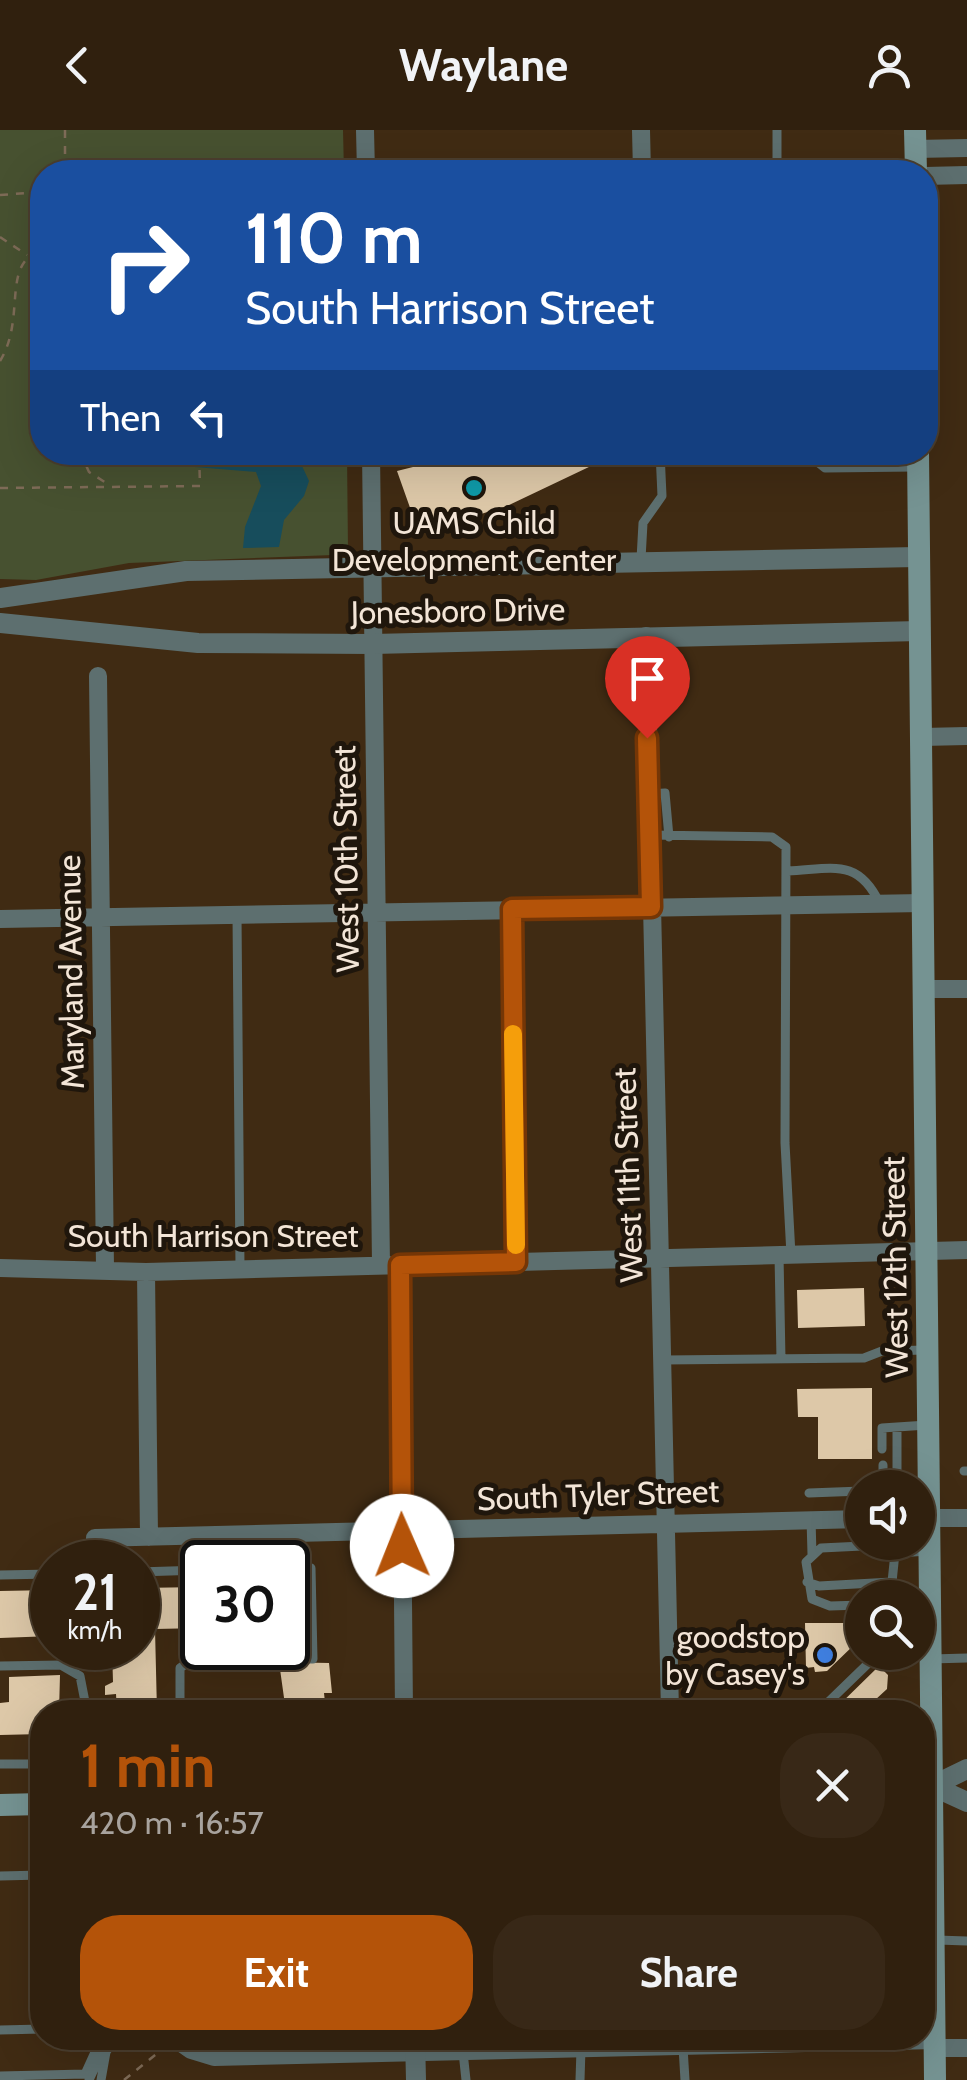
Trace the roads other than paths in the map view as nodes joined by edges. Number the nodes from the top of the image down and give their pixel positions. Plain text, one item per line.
1 (365, 130) edge
2 (641, 130) edge
3 (778, 130) edge
4 (967, 148) edge
5 (916, 150) edge
6 (366, 160) edge
7 (642, 160) edge
8 (777, 160) edge
9 (967, 175) edge
10 (938, 176) edge
11 (371, 465) edge
12 (661, 465) edge
13 (821, 465) edge
14 (859, 465) edge
15 (918, 465) edge
16 (917, 556) junction
17 (641, 559) junction
18 (373, 567) junction
19 (0, 598) edge
20 (0, 623) edge
21 (919, 631) junction
22 (646, 636) junction
23 (373, 644) junction
24 (98, 676) dead end
25 (967, 736) edge
26 (922, 737) junction
27 (648, 794) junction
28 (649, 834) junction
29 (669, 837) junction
30 (788, 871) junction
31 (880, 904) junction
32 (922, 904) junction
33 (787, 905) junction
34 (651, 907) junction
35 (512, 909) junction
36 (377, 912) junction
37 (237, 915) junction
38 (0, 919) edge
39 (101, 919) junction
40 (967, 989) edge
41 (924, 990) junction
42 (967, 1250) edge
43 (928, 1251) junction
44 (785, 1255) junction
45 (662, 1256) junction
46 (516, 1262) junction
47 (391, 1265) junction
48 (0, 1268) edge
49 (105, 1268) junction
50 (240, 1268) junction
51 (146, 1272) junction
52 (929, 1350) junction
53 (781, 1359) junction
54 (664, 1360) junction
55 (930, 1425) junction
56 (897, 1427) junction
57 (882, 1449) dead end
58 (883, 1465) dead end
59 (883, 1470) edge
60 (897, 1470) edge
61 (927, 1470) edge
62 (845, 1491) edge
63 (809, 1492) dead end
64 (845, 1518) edge
65 (935, 1518) edge
66 (967, 1518) edge
67 (811, 1519) junction
68 (668, 1521) junction
69 (402, 1533) junction
70 (148, 1537) junction
71 (95, 1538) dead end
72 (845, 1547) edge
73 (812, 1554) junction
74 (310, 1568) edge
75 (30, 1574) edge
76 (0, 1575) edge
77 (807, 1582) junction
78 (845, 1582) edge
79 (845, 1606) edge
80 (935, 1653) edge
81 (967, 1658) edge
82 (310, 1659) edge
83 (0, 1666) edge
84 (180, 1670) edge
85 (861, 1670) edge
86 (927, 1670) edge
87 (85, 1700) edge
88 (180, 1700) edge
89 (404, 1700) edge
90 (670, 1700) edge
91 (830, 1700) edge
92 (927, 1700) edge
93 (0, 1764) edge
94 (30, 1764) edge
95 (967, 1769) edge
96 (935, 1783) edge
97 (935, 1789) edge
98 (967, 1802) edge
99 (0, 1804) edge
100 (30, 1804) edge
101 (30, 1875) edge
102 (1, 1876) edge
103 (935, 1940) edge
104 (967, 1941) edge
105 (30, 2029) edge
106 (0, 2030) edge
107 (935, 2044) joint
108 (967, 2048) edge
109 (95, 2050) edge
110 (101, 2050) edge
111 (107, 2050) edge
112 (196, 2050) edge
113 (262, 2050) edge
114 (415, 2050) edge
115 (447, 2050) edge
116 (542, 2050) edge
117 (581, 2050) edge
118 (679, 2050) edge
119 (463, 2052) junction
120 (0, 2076) edge
121 (89, 2080) edge
122 (101, 2080) edge
123 (416, 2080) edge
124 (466, 2080) edge
125 (580, 2080) edge
126 (685, 2080) edge
127 (935, 2080) edge

1 - 6 street
2 - 7 street
3 - 8 lane
4 - 5 street
9 - 10 street
11 - 18 street, West 10th Street
12 - 17 lane
13 - 14 lane
15 - 16 main road, West 12th Street
16 - 17 street, Jonesboro Drive
16 - 21 main road, West 12th Street
17 - 18 street, Jonesboro Drive
18 - 19 street, Jonesboro Drive
18 - 23 street, West 10th Street
20 - 23 street, Jonesboro Drive
21 - 22 street, Jonesboro Drive
21 - 26 main road, West 12th Street
22 - 23 street, Jonesboro Drive
22 - 27 street, West 11th Street
23 - 36 street, West 10th Street
24 - 39 street, Maryland Avenue
25 - 26 street
26 - 32 main road, West 12th Street
27 - 28 street, West 11th Street
27 - 29 lane
28 - 29 lane
28 - 34 street, West 11th Street
29 - 30 lane
30 - 31 lane
30 - 33 lane
31 - 32 street
31 - 33 street
32 - 41 main road, West 12th Street
33 - 34 street
33 - 44 lane
34 - 35 street
34 - 45 street, West 11th Street
35 - 36 street
35 - 46 lane
36 - 37 street
36 - 47 street, West 10th Street
37 - 39 street
37 - 50 lane
38 - 39 street
39 - 49 street, Maryland Avenue
40 - 41 street
41 - 43 main road, West 12th Street
42 - 43 street, South Harrison Street
43 - 44 street, South Harrison Street
43 - 52 main road, West 12th Street
44 - 45 street, South Harrison Street
44 - 53 lane
45 - 46 street, South Harrison Street
45 - 54 street, West 11th Street
46 - 47 street, South Harrison Street
47 - 50 street, South Harrison Street
47 - 69 street, West 10th Street
48 - 49 street, South Harrison Street
49 - 51 street, South Harrison Street
50 - 51 street, South Harrison Street
51 - 70 street
52 - 53 lane
52 - 55 main road, West 12th Street
53 - 54 lane
54 - 68 street, West 11th Street
55 - 56 lane
55 - 61 main road, West 12th Street
56 - 57 lane
56 - 60 lane
58 - 59 lane
62 - 63 lane
64 - 67 street, South Tyler Street
65 - 66 street
67 - 68 street, South Tyler Street
67 - 73 lane
68 - 69 street, South Tyler Street
68 - 90 street, West 11th Street
69 - 70 street, South Tyler Street
69 - 89 street, West 10th Street
70 - 71 street, South Tyler Street
72 - 73 lane
73 - 77 lane
74 - 82 lane
75 - 76 lane
77 - 78 lane
77 - 79 lane
80 - 81 lane
83 - 87 lane
84 - 88 lane
85 - 91 lane
86 - 92 main road, West 12th Street
93 - 94 lane
95 - 96 street
97 - 98 street
99 - 100 main road
101 - 102 lane
103 - 104 lane
105 - 106 lane
107 - 108 street
107 - 127 main road, West 12th Street
109 - 120 lane
110 - 121 lane
111 - 122 lane
112 - 113 street
114 - 123 street
115 - 119 street
116 - 119 street
117 - 125 lane
118 - 126 lane
119 - 124 lane

